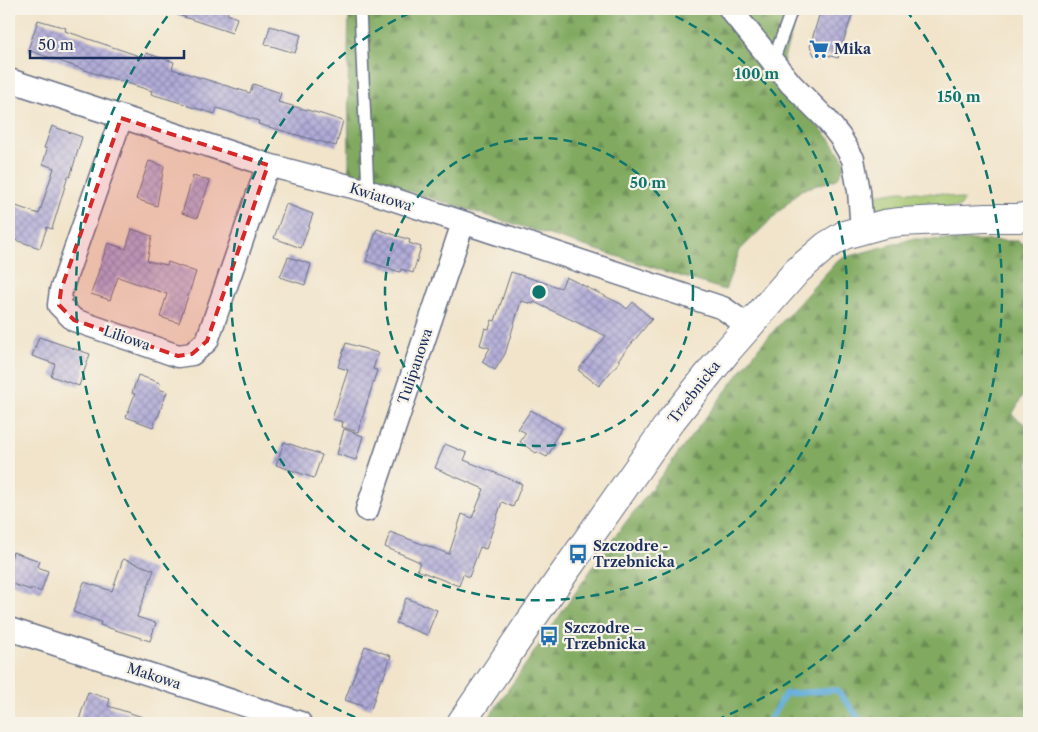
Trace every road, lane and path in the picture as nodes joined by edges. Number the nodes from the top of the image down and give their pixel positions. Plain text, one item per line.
1 (360, 9) edge
2 (730, 9) edge
3 (792, 9) edge
4 (773, 61) junction
5 (9, 80) edge
6 (121, 118) junction
7 (268, 165) junction
8 (368, 191) junction
9 (1029, 216) edge
10 (463, 223) junction
11 (862, 230) junction
12 (748, 326) junction
13 (367, 510) dead end
14 (9, 629) edge
15 (300, 723) edge
16 (460, 723) edge

1 - 8 lane
2 - 4 street
3 - 4 lane
4 - 11 street
5 - 6 street, Kwiatowa
6 - 7 street, Kwiatowa
6 - 7 street, Liliowa
7 - 8 street, Kwiatowa
8 - 10 street, Kwiatowa
9 - 11 street, Trzebnicka
10 - 12 street, Kwiatowa
10 - 13 street, Tulipanowa
11 - 12 street, Trzebnicka
12 - 16 street, Trzebnicka
14 - 15 street, Makowa

